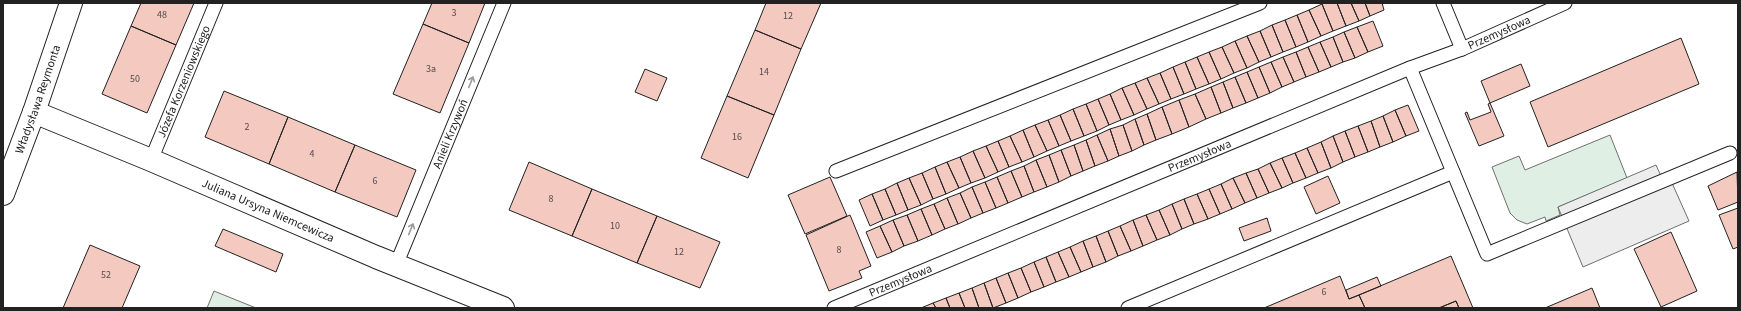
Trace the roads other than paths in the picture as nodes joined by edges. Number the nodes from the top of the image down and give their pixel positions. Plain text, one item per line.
1 (71, 3) edge
2 (216, 3) edge
3 (504, 3) edge
4 (1260, 3) edge
5 (1443, 3) edge
6 (1565, 3) edge
7 (1462, 49) junction
8 (1410, 68) junction
9 (34, 112) junction
10 (1730, 153) dead end
11 (151, 160) junction
12 (836, 171) dead end
13 (1453, 172) junction
14 (3, 194) edge
15 (396, 265) junction
16 (503, 308) edge
17 (834, 308) edge
18 (1128, 308) edge

1 - 9 street, Władysława Reymonta
2 - 11 lane, Józefa Korzeniowskiego
15 -> 3 lane, Anieli Krzywoń
4 - 12 lane
5 - 7 lane
6 - 7 lane, Przemysłowa
7 - 8 lane, Przemysłowa
8 - 13 lane
8 - 17 lane, Przemysłowa
9 - 11 street, Juliana Ursyna Niemcewicza
9 - 14 street, Władysława Reymonta
10 - 13 lane
11 - 15 street, Juliana Ursyna Niemcewicza
13 - 18 lane
15 - 16 street, Juliana Ursyna Niemcewicza

